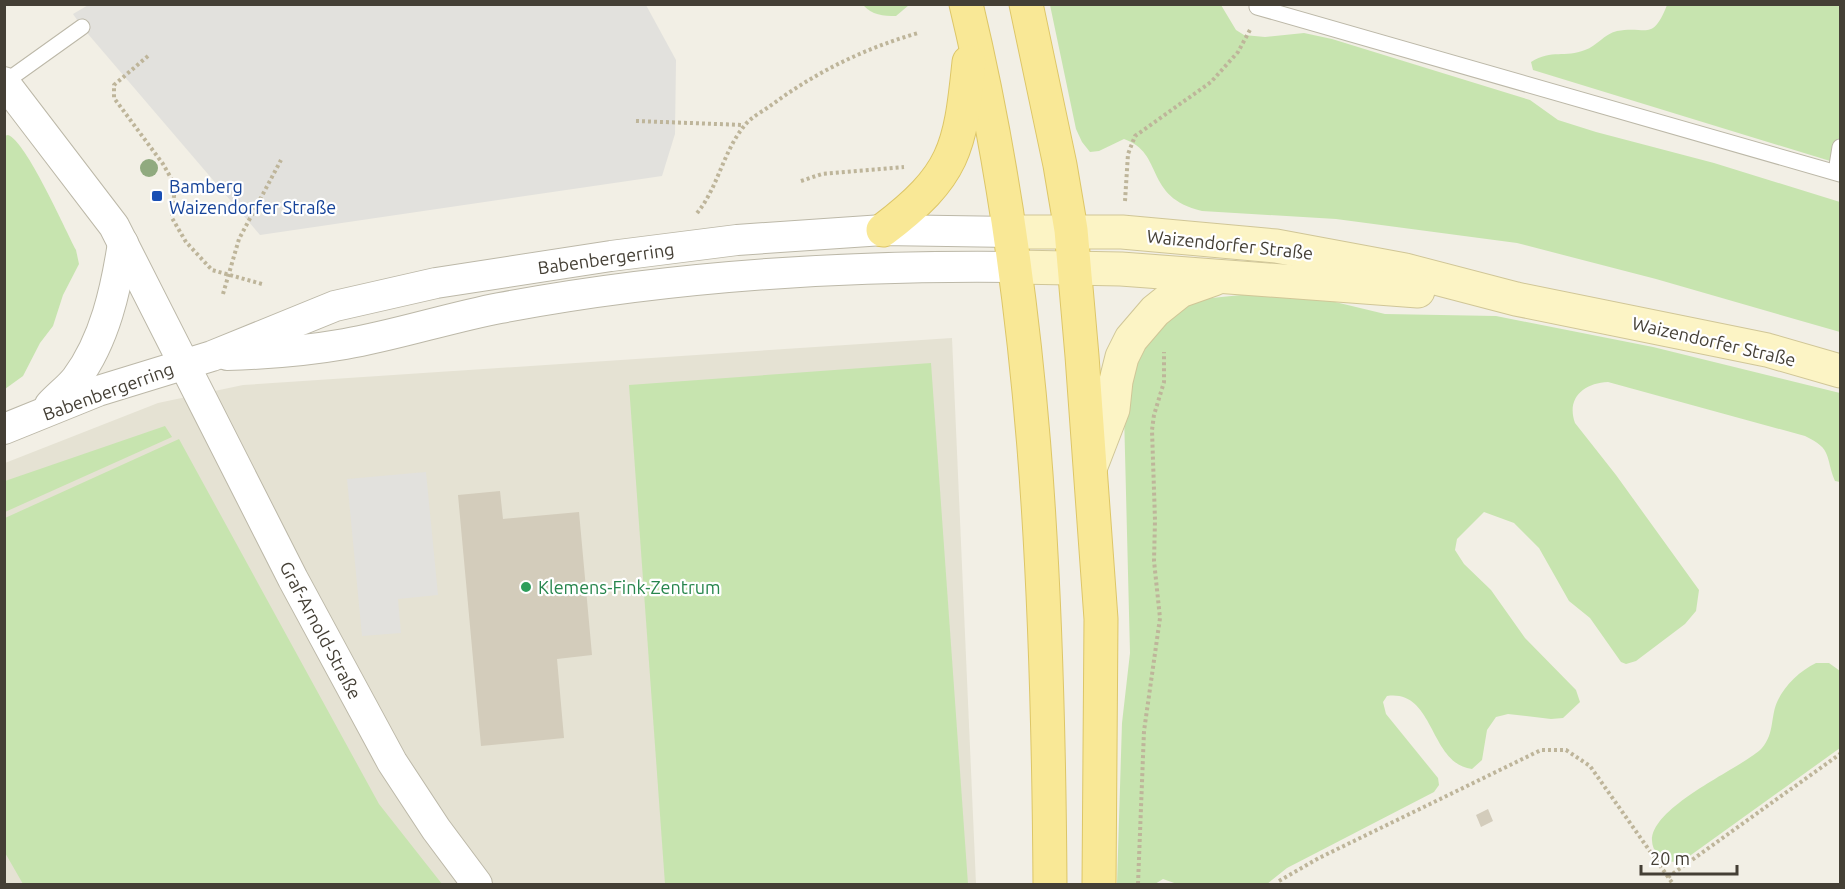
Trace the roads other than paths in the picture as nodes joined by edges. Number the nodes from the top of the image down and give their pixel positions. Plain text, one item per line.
1 (1026, 4) edge
2 (1257, 7) road end
3 (969, 18) edge
4 (82, 27) dead end
5 (5, 82) edge
6 (1840, 147) edge
7 (1838, 173) edge
8 (883, 230) junction
9 (1071, 230) junction
10 (1012, 232) junction
11 (123, 243) junction
12 (1016, 267) junction
13 (1074, 269) junction
14 (1224, 276) junction
15 (1516, 299) junction
16 (212, 356) junction
17 (183, 364) junction
18 (1840, 371) edge
19 (39, 415) junction
20 (4, 429) edge
21 (1091, 466) junction
22 (477, 885) edge
23 (1050, 885) edge
24 (1099, 885) edge

1 - 9 main road
2 - 7 lane
3 - 8 main road
3 - 10 main road
4 - 5 lane
5 - 11 street, Graf-Arnold-Straße
6 - 7 lane
8 - 10 street, Babenbergerring
8 - 16 street, Babenbergerring
9 - 10 main road, Waizendorfer Straße
9 - 13 main road
9 - 15 main road, Waizendorfer Straße
10 - 12 main road
11 - 17 street, Graf-Arnold-Straße
11 - 19 street
12 - 13 main road, Waizendorfer Straße
12 - 16 street, Babenbergerring
12 - 23 main road
13 - 14 main road, Waizendorfer Straße
13 - 21 main road
14 - 15 main road, Waizendorfer Straße
14 - 21 main road
15 - 18 main road, Waizendorfer Straße
16 - 17 street, Babenbergerring
17 - 19 street, Babenbergerring
17 - 22 street, Graf-Arnold-Straße
19 - 20 street, Babenbergerring
21 - 24 main road

